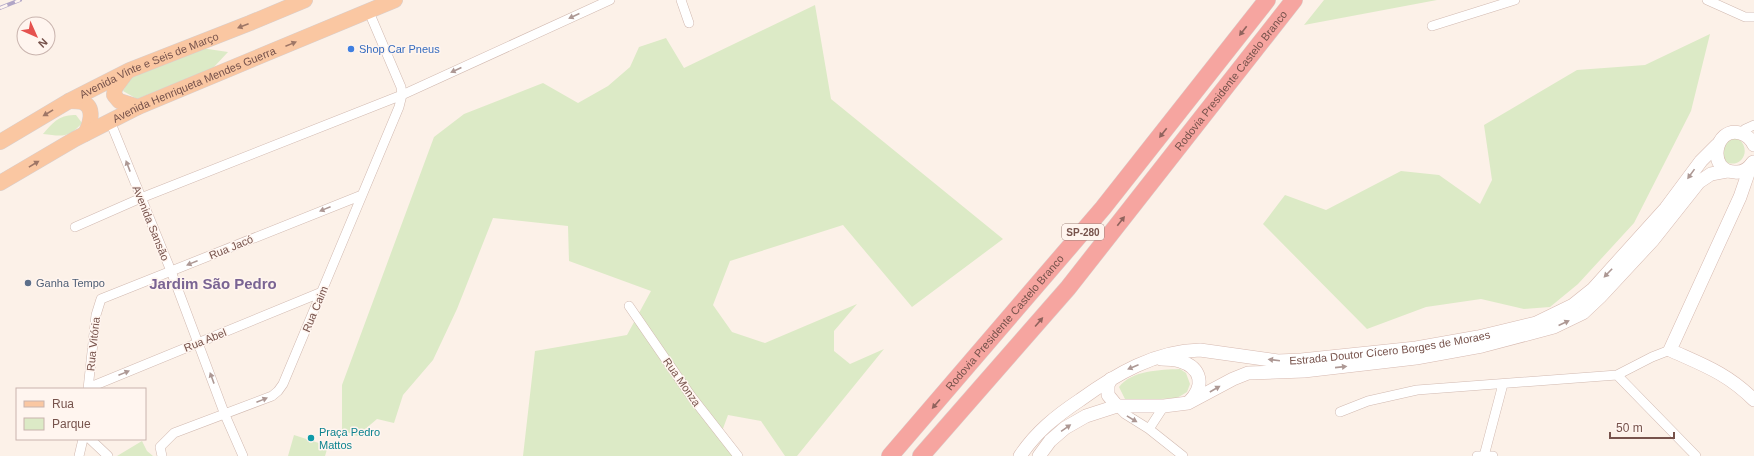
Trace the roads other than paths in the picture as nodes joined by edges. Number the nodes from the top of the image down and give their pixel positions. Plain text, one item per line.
1 (305, 0) edge
2 (396, 0) edge
3 (610, 0) edge
4 (681, 0) edge
5 (1267, 0) edge
6 (1294, 0) edge
7 (1515, 0) edge
8 (1707, 0) edge
9 (369, 12) junction
10 (1754, 17) edge
11 (689, 23) dead end
12 (1432, 26) dead end
13 (130, 70) junction
14 (402, 95) junction
15 (69, 101) junction
16 (138, 107) junction
17 (110, 121) junction
18 (1754, 125) edge
19 (86, 134) junction
20 (1743, 134) junction
21 (0, 142) edge
22 (1717, 145) junction
23 (1754, 145) edge
24 (1752, 163) edge
25 (1728, 171) junction
26 (0, 183) edge
27 (362, 195) junction
28 (1740, 197) junction
29 (141, 198) junction
30 (74, 227) dead end
31 (171, 271) junction
32 (322, 292) junction
33 (101, 299) joint
34 (629, 306) dead end
35 (1024, 340) junction
36 (199, 342) junction
37 (1670, 350) junction
38 (1158, 358) junction
39 (1616, 375) junction
40 (1111, 379) junction
41 (1503, 384) junction
42 (88, 388) edge
43 (1754, 400) edge
44 (1188, 403) junction
45 (1117, 406) junction
46 (1164, 406) junction
47 (1340, 412) dead end
48 (225, 414) junction
49 (1149, 429) junction
50 (83, 440) edge
51 (91, 440) edge
52 (78, 456) edge
53 (108, 456) edge
54 (162, 456) edge
55 (243, 456) edge
56 (738, 456) edge
57 (890, 456) edge
58 (921, 456) edge
59 (935, 456) edge
60 (1020, 456) edge
61 (1039, 456) edge
62 (1183, 456) edge
63 (1485, 456) edge
64 (1696, 456) edge

1 -> 13 main road, Avenida Vinte e Seis de Março
2 - 9 main road, Avenida Henriqueta Mendes Guerra
3 -> 14 street
4 - 11 street
5 -> 57 highway, Rodovia Presidente Castelo Branco / SP-280
35 -> 6 highway, Rodovia Presidente Castelo Branco / SP-280
7 - 12 street
8 - 10 street
9 - 14 street
16 -> 9 main road, Avenida Henriqueta Mendes Guerra
13 - 15 main road, Avenida Vinte e Seis de Março
13 - 16 main road
14 - 27 street, Rua Caim
14 - 29 street
15 - 19 main road
15 -> 21 main road, Avenida Vinte e Seis de Março
16 - 17 main road, Avenida Henriqueta Mendes Guerra
17 - 19 main road, Avenida Henriqueta Mendes Guerra
29 -> 17 street, Avenida Sansão
18 - 20 street
26 -> 19 main road, Avenida Henriqueta Mendes Guerra
20 - 22 street, Estrada Doutor Cícero Borges de Moraes
20 - 23 street
22 - 25 street
22 -> 38 street, Estrada Doutor Cícero Borges de Moraes
24 - 25 street, Estrada Doutor Cícero Borges de Moraes
24 - 28 street
25 - 28 street
44 -> 25 street, Estrada Doutor Cícero Borges de Moraes
27 -> 31 street, Rua Jacó
27 - 32 street, Rua Caim
28 - 37 street
29 - 30 street
29 - 31 street, Avenida Sansão
31 - 33 street, Rua Jacó
31 - 36 street, Avenida Sansão
32 - 36 street, Rua Abel
48 -> 32 street, Rua Caim
33 - 42 street, Rua Vitória
34 - 56 street, Rua Monza
35 - 58 highway, Rodovia Presidente Castelo Branco / SP-280
35 - 59 highway
42 -> 36 street, Rua Abel
48 -> 36 street, Avenida Sansão
37 - 39 street
37 - 43 street
38 -> 40 street, Estrada Doutor Cícero Borges de Moraes
38 - 44 street
39 - 41 street
39 - 64 street
40 - 45 street
40 - 60 street, Estrada Doutor Cícero Borges de Moraes
41 - 47 street
41 - 63 street
44 - 46 street, Estrada Doutor Cícero Borges de Moraes
45 - 46 street, Estrada Doutor Cícero Borges de Moraes
45 -> 49 street
61 -> 45 street, Estrada Doutor Cícero Borges de Moraes
46 - 49 street
48 - 54 street, Rua Caim
48 - 55 street, Avenida Sansão
49 - 62 street
50 - 52 street
51 - 53 street

